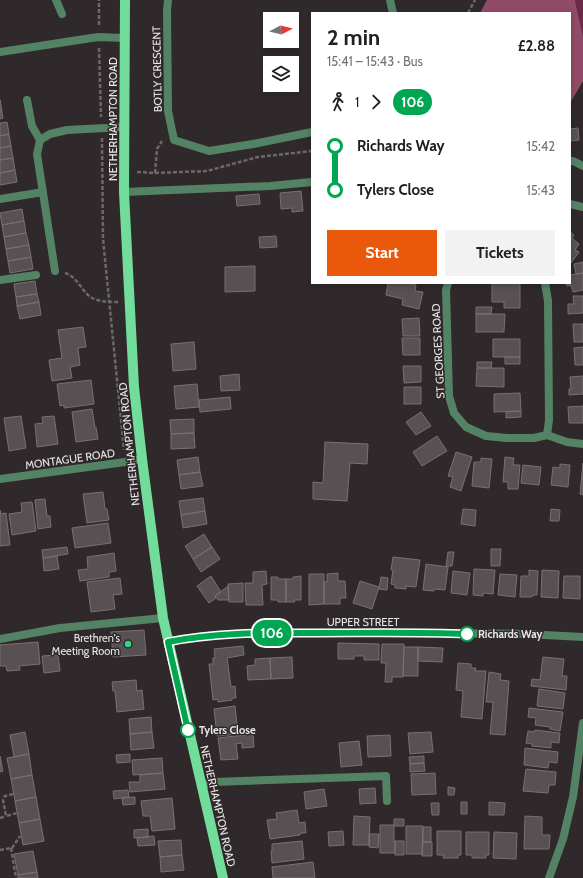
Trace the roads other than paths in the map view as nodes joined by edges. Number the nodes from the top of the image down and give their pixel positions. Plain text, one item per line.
1 (56, 0) edge
2 (125, 0) edge
3 (168, 0) edge
4 (390, 0) edge
5 (393, 12) edge
6 (62, 14) dead end
7 (125, 38) junction
8 (0, 52) edge
9 (27, 100) dead end
10 (125, 127) junction
11 (311, 132) edge
12 (40, 140) junction
13 (571, 161) edge
14 (583, 166) edge
15 (311, 182) edge
16 (42, 192) junction
17 (124, 192) junction
18 (0, 199) edge
19 (571, 204) edge
20 (583, 207) edge
21 (55, 271) road end
22 (36, 275) dead end
23 (0, 280) edge
24 (448, 284) edge
25 (544, 284) edge
26 (547, 435) junction
27 (583, 444) edge
28 (142, 459) junction
29 (0, 479) edge
30 (163, 618) junction
31 (583, 637) edge
32 (0, 640) edge
33 (168, 642) junction
34 (583, 723) edge
35 (202, 785) junction
36 (387, 801) dead end
37 (222, 878) edge
38 (549, 878) edge

1 - 6 street
2 - 7 main road, NETHERHAMPTON ROAD
3 - 11 street, BOTLY CRESCENT
4 - 5 street
7 - 8 street
7 - 10 main road, NETHERHAMPTON ROAD
9 - 12 street
10 - 12 street
10 - 17 main road, NETHERHAMPTON ROAD
12 - 16 street
13 - 14 street
15 - 17 street
16 - 18 street
16 - 21 street
17 - 28 main road, NETHERHAMPTON ROAD
19 - 20 street
22 - 23 street
24 - 26 street, ST GEORGES ROAD
25 - 26 street
26 - 27 street, ST GEORGES ROAD
28 - 29 street, MONTAGUE ROAD
28 - 30 main road, NETHERHAMPTON ROAD
30 - 32 street
30 - 33 main road, NETHERHAMPTON ROAD
31 - 33 street, UPPER STREET
33 - 35 main road, NETHERHAMPTON ROAD
34 - 38 street
35 - 36 street
35 - 37 main road, NETHERHAMPTON ROAD

